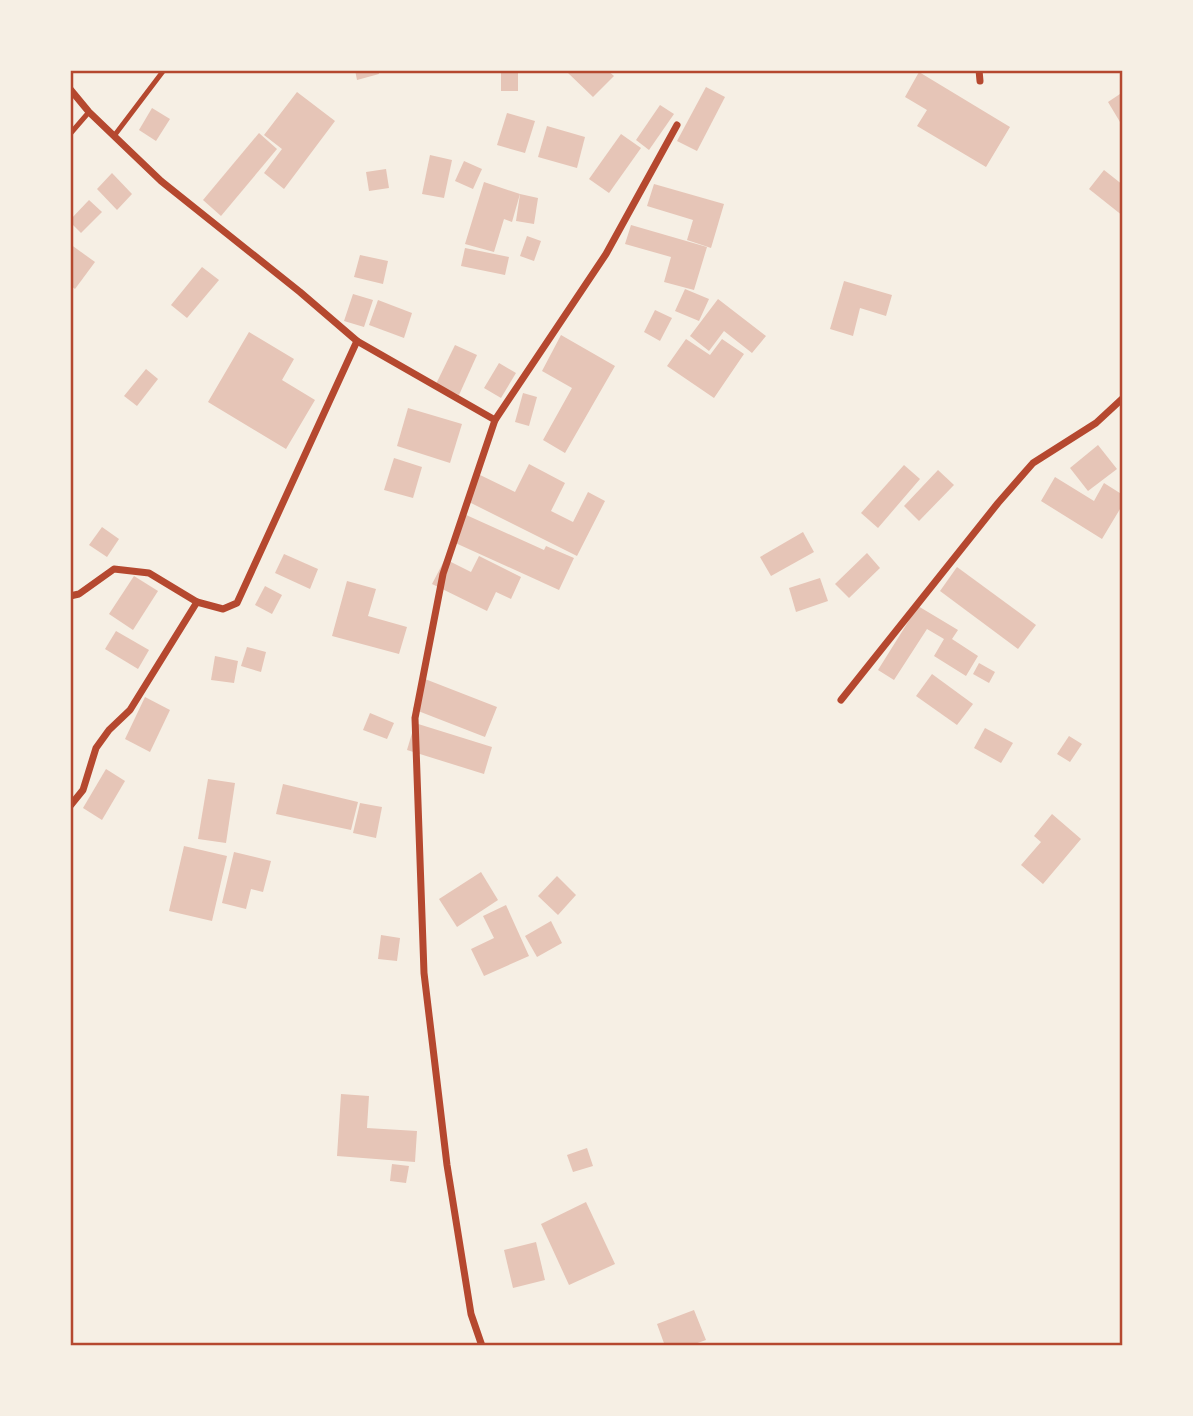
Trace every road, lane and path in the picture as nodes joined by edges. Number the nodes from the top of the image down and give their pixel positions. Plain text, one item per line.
1 (164, 70) edge
2 (979, 70) edge
3 (980, 81) dead end
4 (70, 89) edge
5 (89, 112) junction
6 (677, 125) dead end
7 (70, 134) edge
8 (114, 136) junction
9 (357, 341) junction
10 (1123, 398) edge
11 (495, 420) junction
12 (70, 596) edge
13 (197, 602) junction
14 (841, 700) dead end
15 (70, 806) edge
16 (482, 1346) edge

1 - 8 lane
2 - 3 street
4 - 5 street
5 - 7 lane
5 - 8 street
6 - 11 street
8 - 9 street
9 - 11 street
9 - 13 street
10 - 14 street
11 - 16 street
12 - 13 street
13 - 15 street

